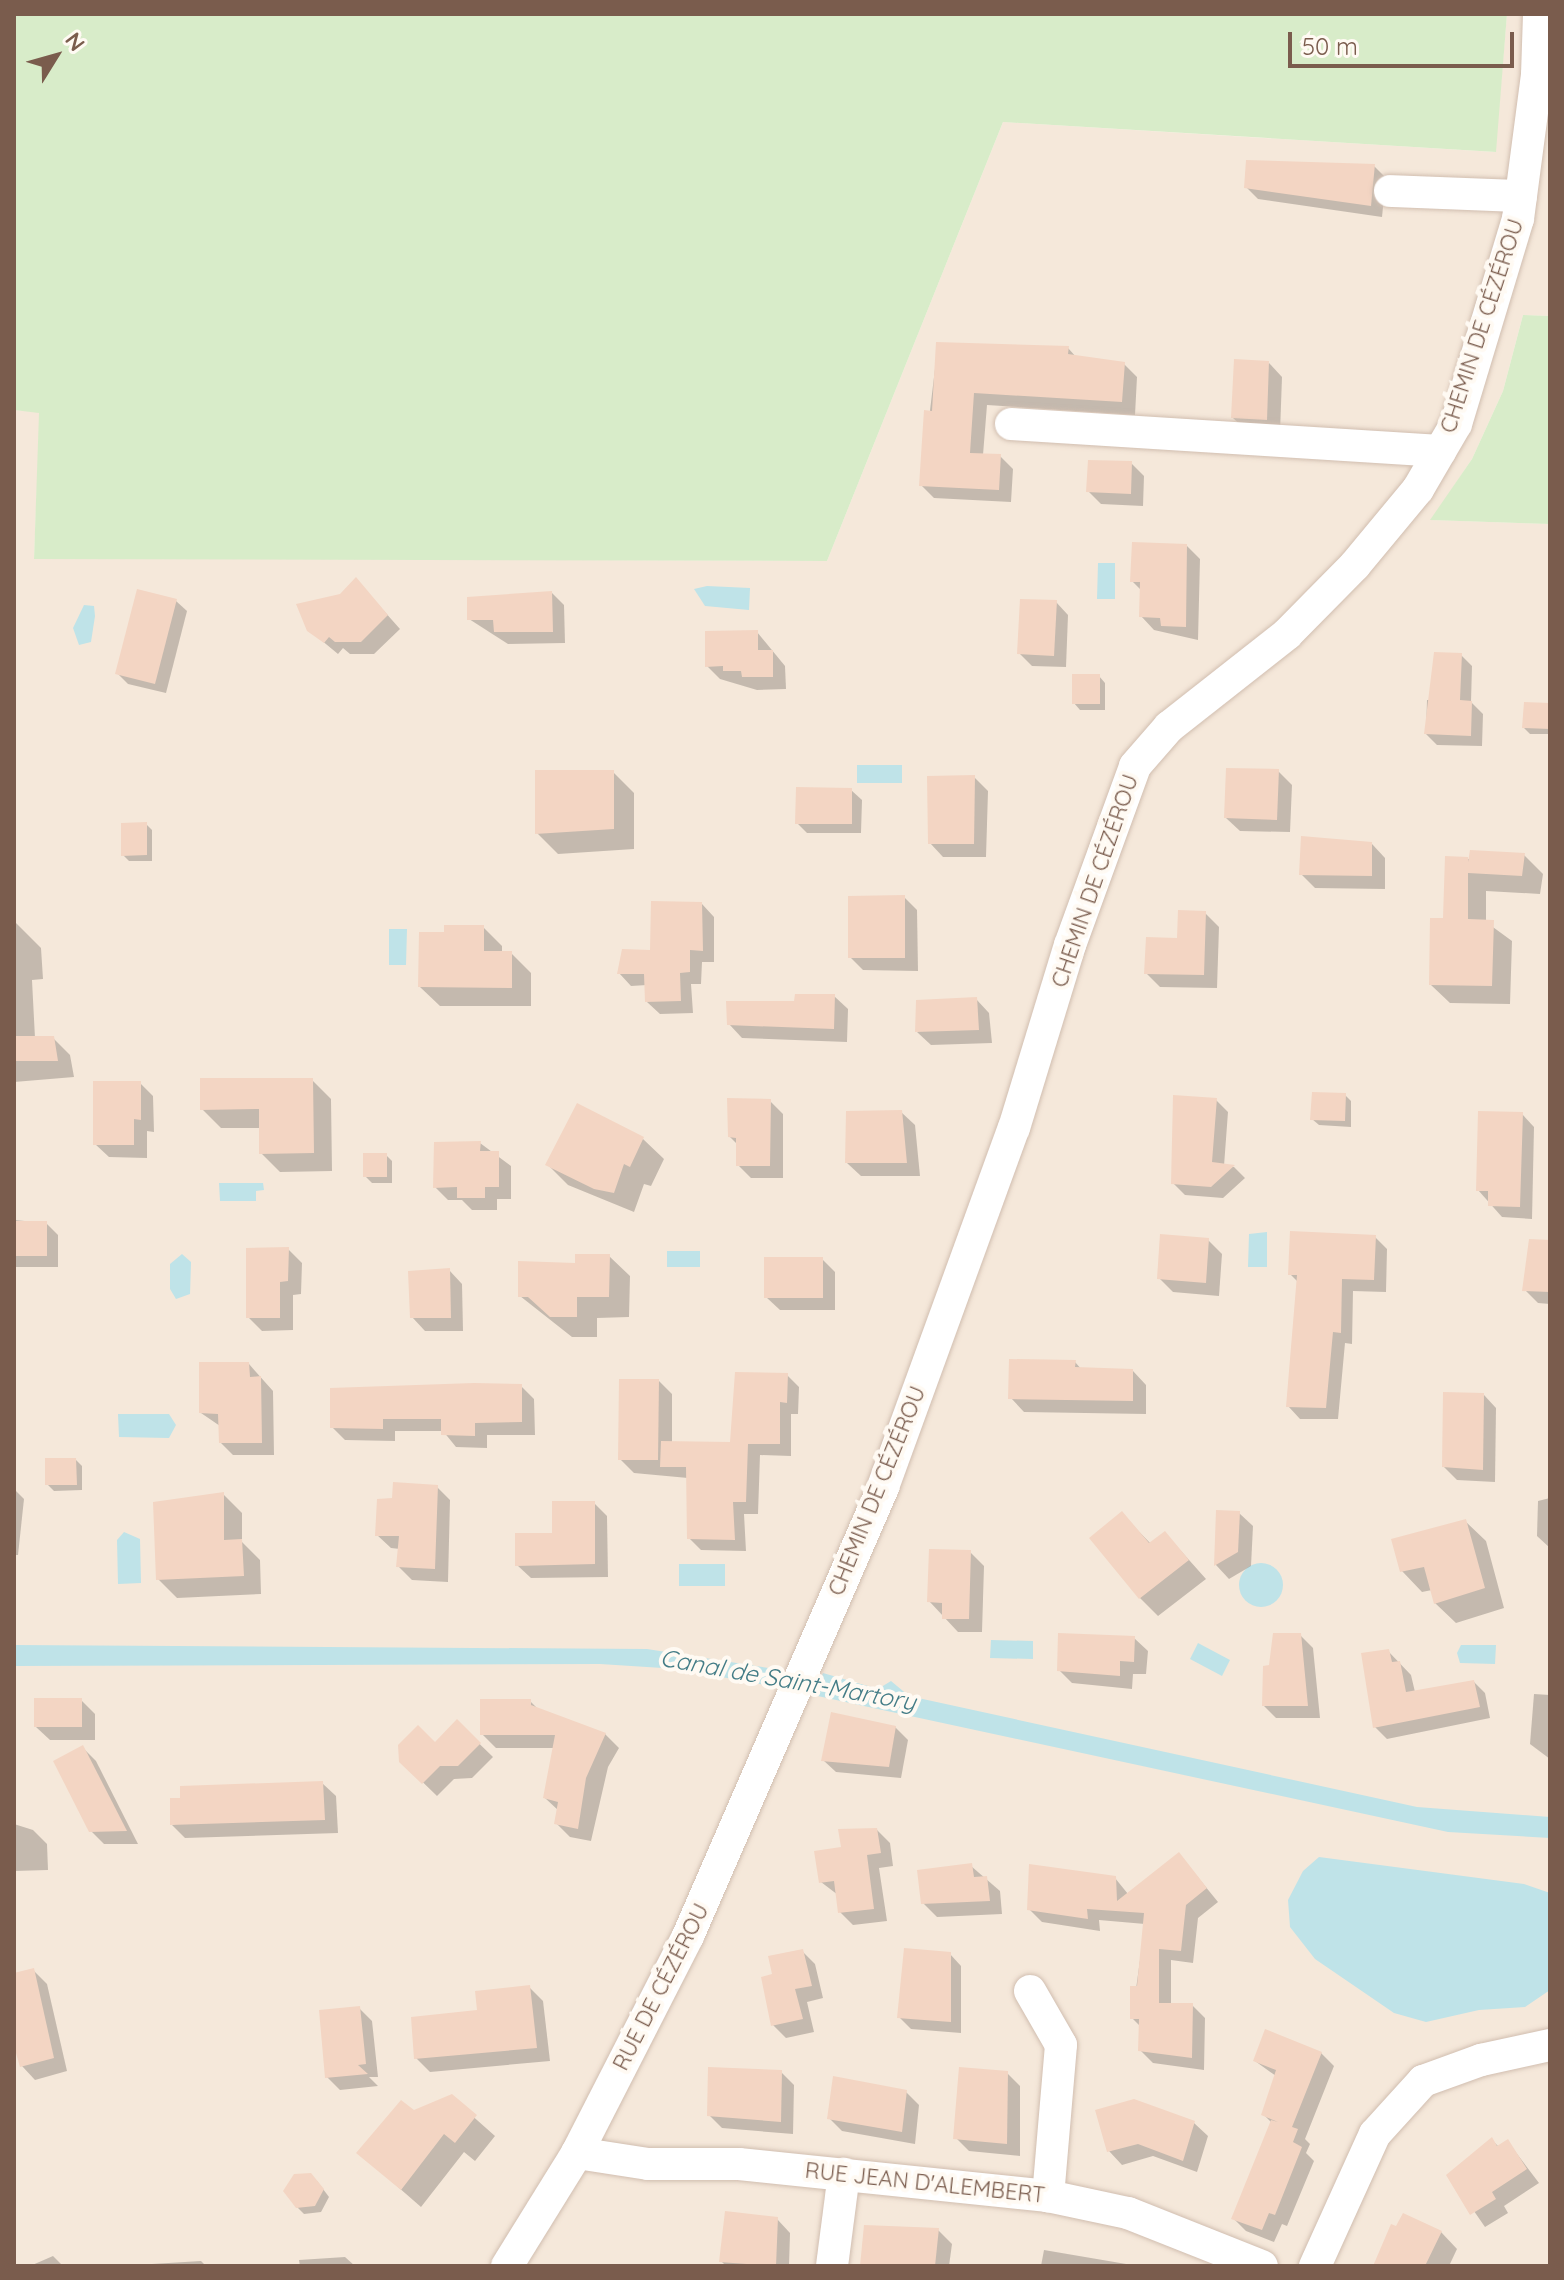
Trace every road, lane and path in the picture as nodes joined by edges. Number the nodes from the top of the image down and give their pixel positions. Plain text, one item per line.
1 (1539, 14) edge
2 (1390, 191) dead end
3 (1521, 196) junction
4 (1011, 424) dead end
5 (1440, 451) junction
6 (792, 1697) joint
7 (1030, 1991) dead end
8 (1550, 2045) edge
9 (577, 2153) junction
10 (844, 2174) junction
11 (1048, 2196) junction
12 (507, 2266) edge
13 (832, 2266) edge
14 (1262, 2266) edge
15 (1315, 2266) edge

1 - 3 street, CHEMIN DE CÉZÉROU
2 - 3 street
3 - 5 street, CHEMIN DE CÉZÉROU
4 - 5 street
5 - 6 street, CHEMIN DE CÉZÉROU
6 - 9 street, RUE DE CÉZÉROU
7 - 11 street
8 - 15 street
9 - 10 street, RUE JEAN D'ALEMBERT
9 - 12 street, RUE DE CÉZÉROU
10 - 11 street, RUE JEAN D'ALEMBERT
10 - 13 street
11 - 14 street, RUE JEAN D'ALEMBERT

